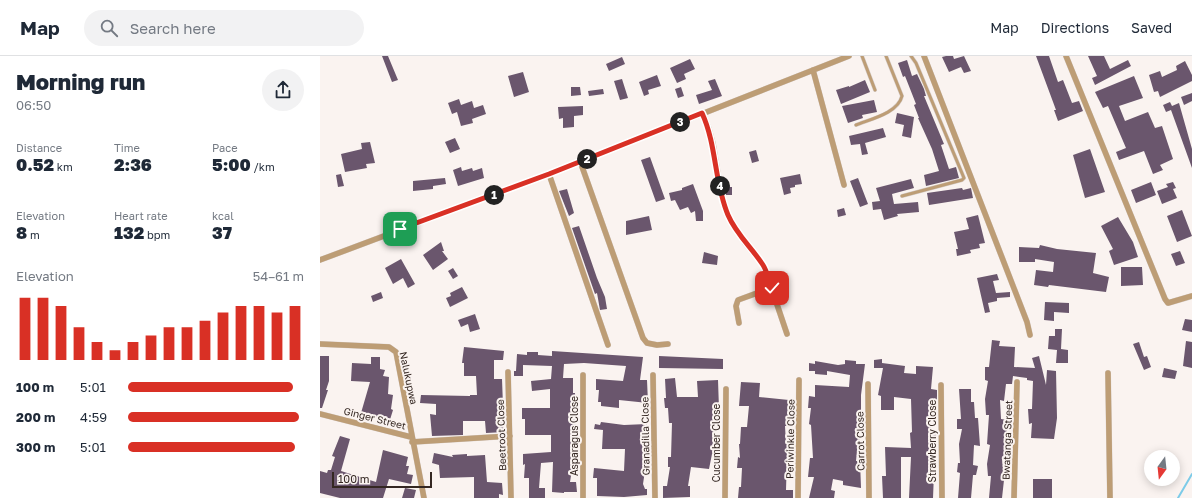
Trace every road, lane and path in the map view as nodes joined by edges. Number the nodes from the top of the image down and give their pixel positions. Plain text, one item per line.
1 (850, 56) edge
2 (862, 56) edge
3 (886, 56) edge
4 (911, 56) edge
5 (924, 56) edge
6 (1066, 56) edge
7 (813, 70) junction
8 (875, 90) dead end
9 (702, 113) junction
10 (856, 125) dead end
11 (580, 161) junction
12 (549, 174) junction
13 (844, 185) dead end
14 (902, 196) dead end
15 (320, 260) edge
16 (772, 288) junction
17 (1192, 296) edge
18 (739, 323) dead end
19 (787, 334) dead end
20 (1030, 335) dead end
21 (320, 344) edge
22 (668, 344) dead end
23 (608, 345) dead end
24 (508, 372) dead end
25 (1108, 373) dead end
26 (583, 375) dead end
27 (653, 375) dead end
28 (799, 380) dead end
29 (1018, 382) dead end
30 (868, 384) dead end
31 (941, 385) dead end
32 (726, 388) dead end
33 (320, 414) edge
34 (510, 436) junction
35 (412, 440) junction
36 (424, 498) edge
37 (511, 498) edge
38 (583, 498) edge
39 (655, 498) edge
40 (725, 498) edge
41 (798, 498) edge
42 (869, 498) edge
43 (942, 498) edge
44 (1014, 498) edge
45 (1110, 498) edge

1 - 7 street
2 - 8 lane
3 - 10 lane
4 - 14 lane
5 - 20 street
6 - 17 street
7 - 9 street
7 - 13 street
9 - 11 street
9 - 16 street
11 - 12 street
11 - 22 street
12 - 15 street
12 - 23 street
16 - 18 street
16 - 19 street
21 - 35 street, Nalukupwa
24 - 34 street, Beetroot Close
25 - 45 street
26 - 38 street, Asparagus Close
27 - 39 street, Granadilla Close
28 - 41 street, Periwinkle Close
29 - 44 street, Bwatanga Street
30 - 42 street, Carrot Close
31 - 43 street, Strawberry Close
32 - 40 street, Cucumber Close
33 - 35 street, Ginger Street
34 - 35 street
34 - 37 street, Beetroot Close
35 - 36 street, Ginger Street

